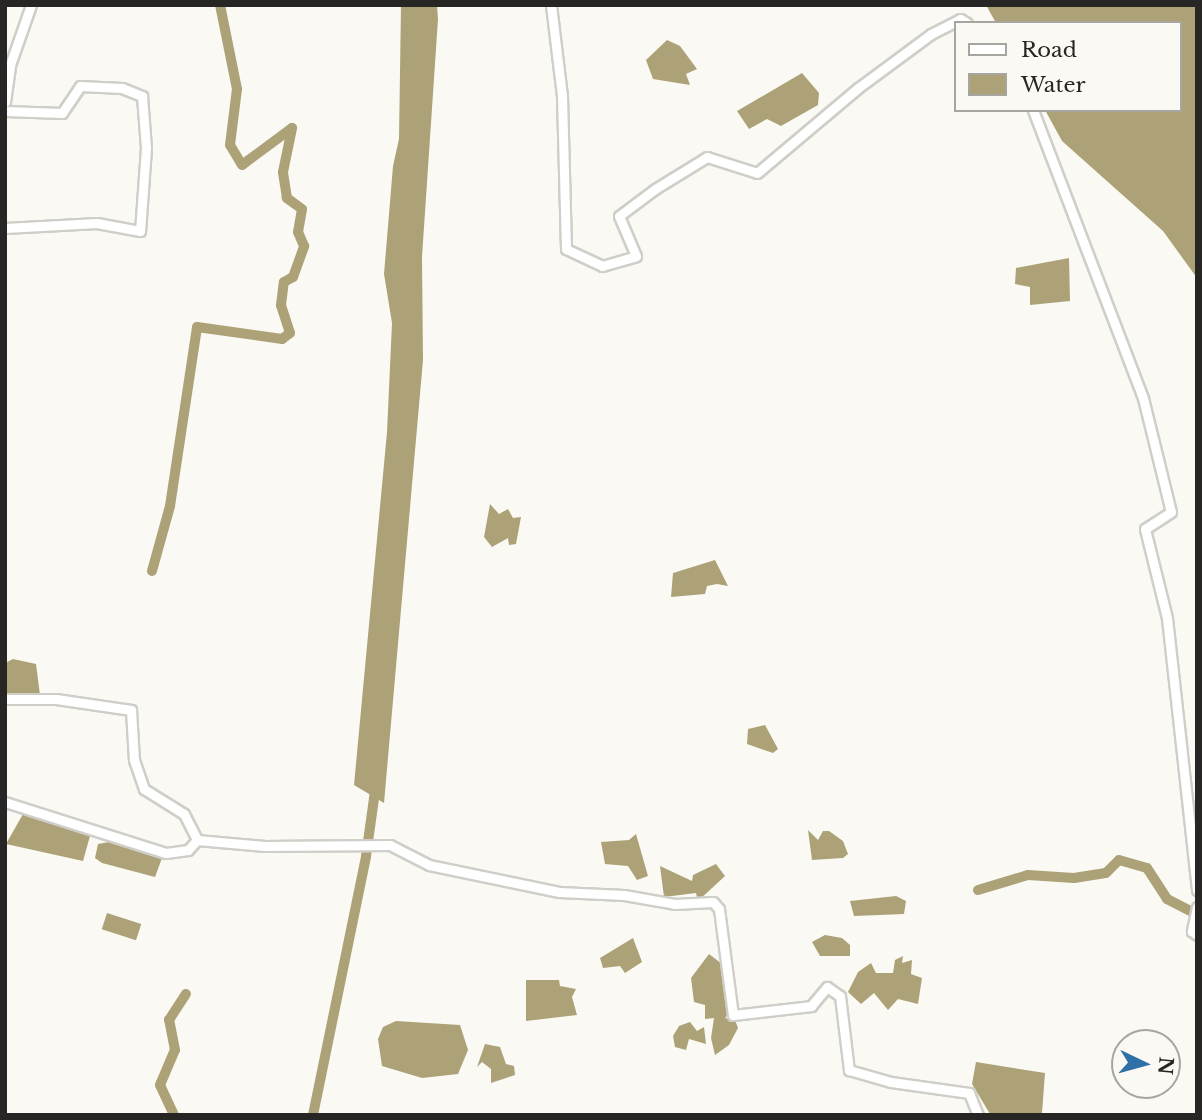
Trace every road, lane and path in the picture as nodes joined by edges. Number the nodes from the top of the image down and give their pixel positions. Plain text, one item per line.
1 (32, 5) edge
2 (551, 5) edge
3 (954, 22) edge
4 (5, 102) edge
5 (5, 111) edge
6 (1035, 112) edge
7 (5, 228) edge
8 (5, 699) edge
9 (5, 802) edge
10 (197, 840) junction
11 (1197, 890) edge
12 (1197, 907) edge
13 (1197, 935) edge
14 (978, 1115) edge

1 - 4 street
2 - 3 street
5 - 7 street
6 - 11 street
8 - 10 street
9 - 10 street
10 - 14 street
12 - 13 street

